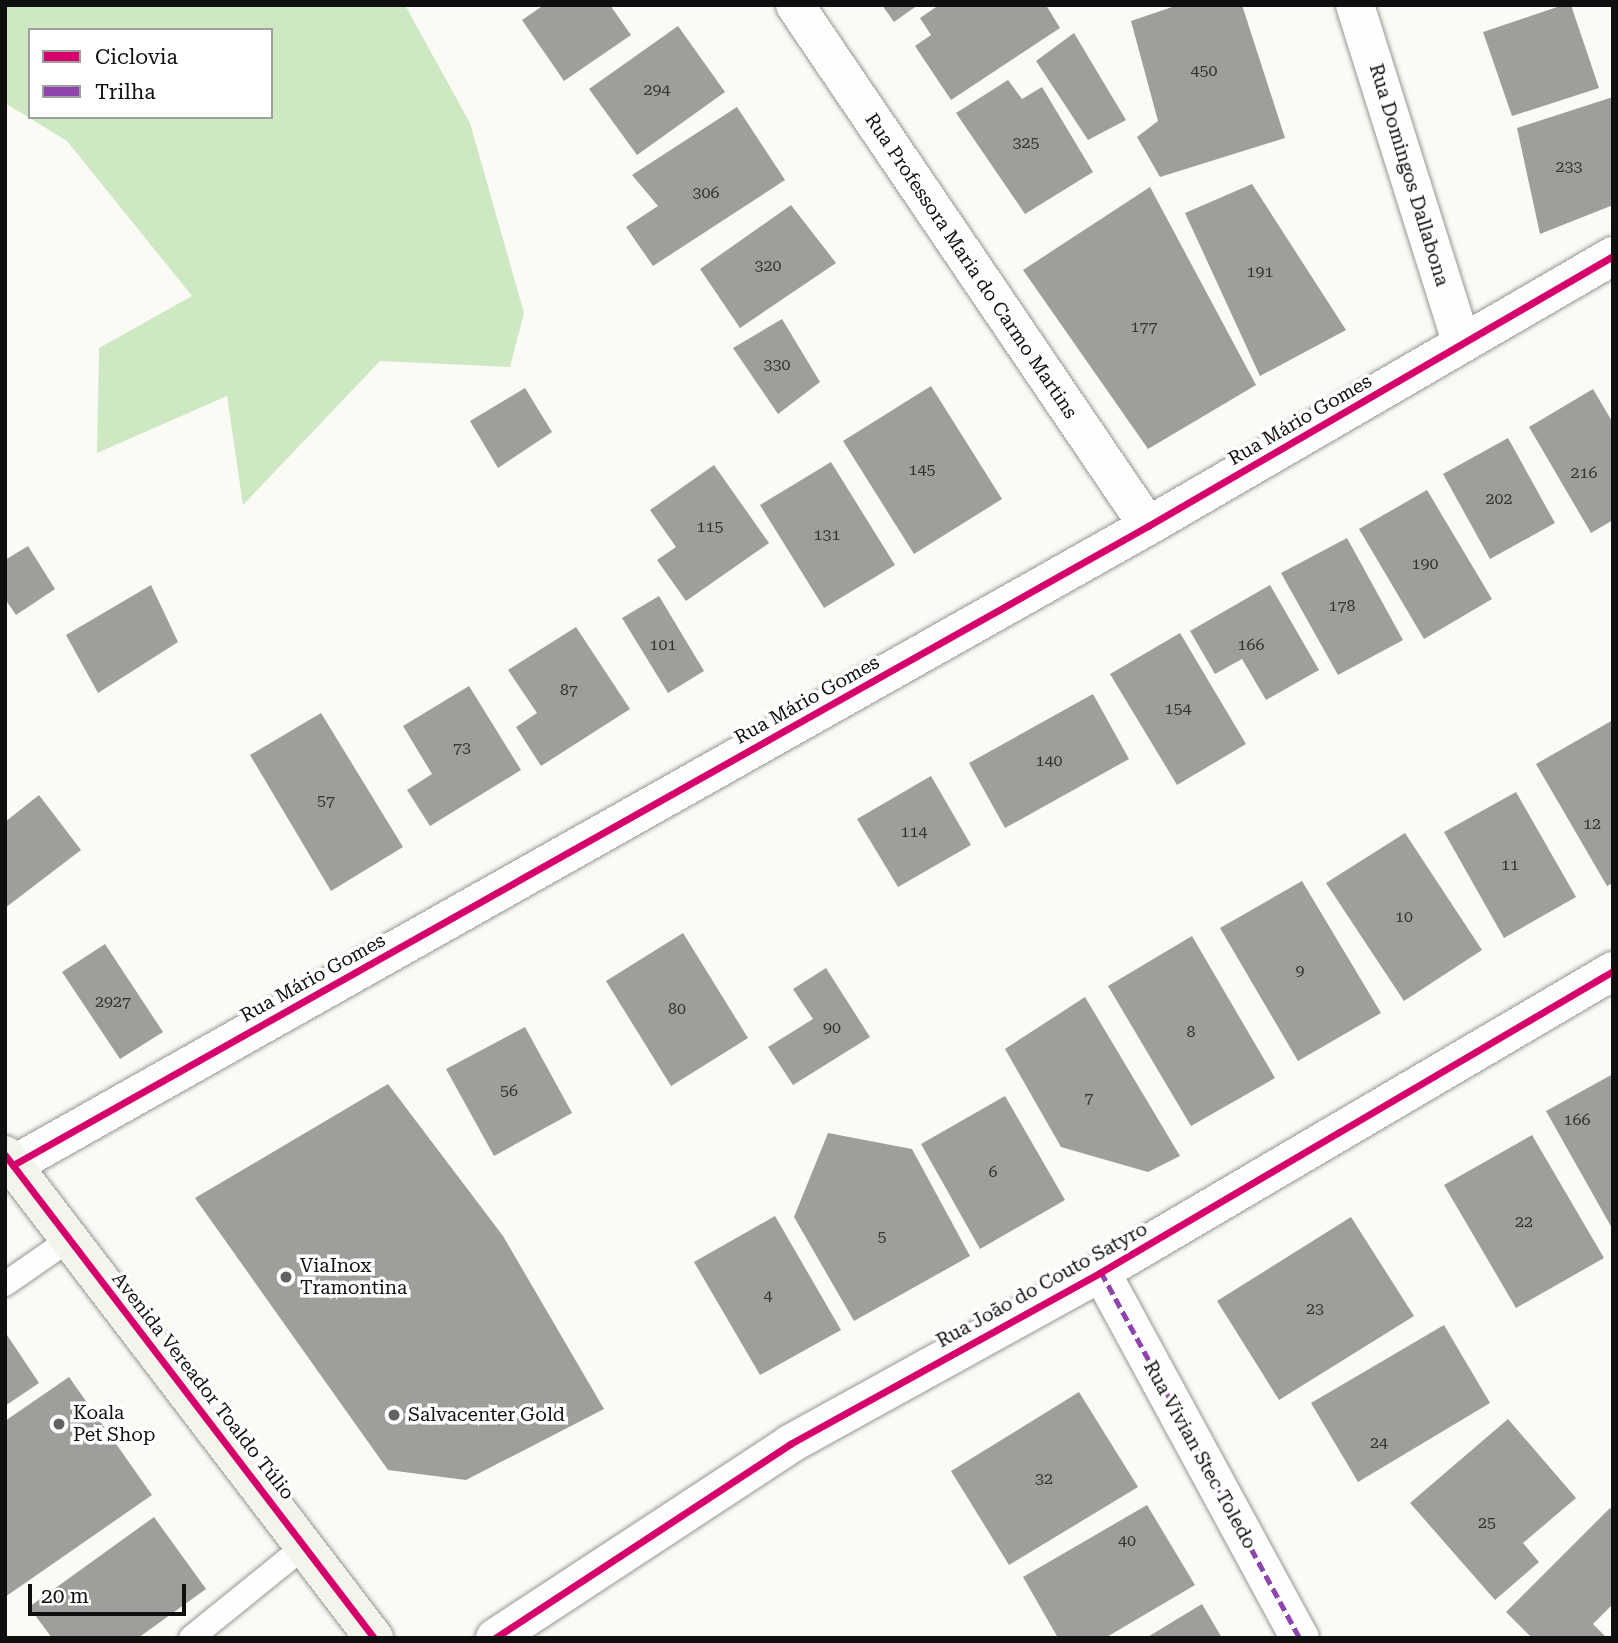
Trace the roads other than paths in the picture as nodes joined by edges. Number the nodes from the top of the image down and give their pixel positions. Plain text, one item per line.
1 (795, 5) edge
2 (1355, 5) edge
3 (1613, 256) edge
4 (1462, 344) junction
5 (1148, 526) junction
6 (1613, 971) edge
7 (9, 1160) edge
8 (70, 1239) junction
9 (1101, 1272) junction
10 (5, 1284) edge
11 (306, 1545) junction
12 (191, 1638) edge
13 (374, 1638) edge
14 (495, 1638) edge
15 (1300, 1638) edge

1 - 5 street, Rua Professora Maria do Carmo Martins
2 - 4 street, Rua Domingos Dallabona
3 - 4 street, Rua Mário Gomes
4 - 5 street, Rua Mário Gomes
5 - 7 street, Rua Mário Gomes
6 - 9 street, Rua João do Couto Satyro
7 - 8 main road, Avenida Vereador Toaldo Túlio
8 - 10 lane
8 - 11 main road, Avenida Vereador Toaldo Túlio
9 - 14 street, Rua João do Couto Satyro
9 - 15 street, Rua Vivian Stec Toledo
11 - 12 lane
11 - 13 main road, Avenida Vereador Toaldo Túlio

